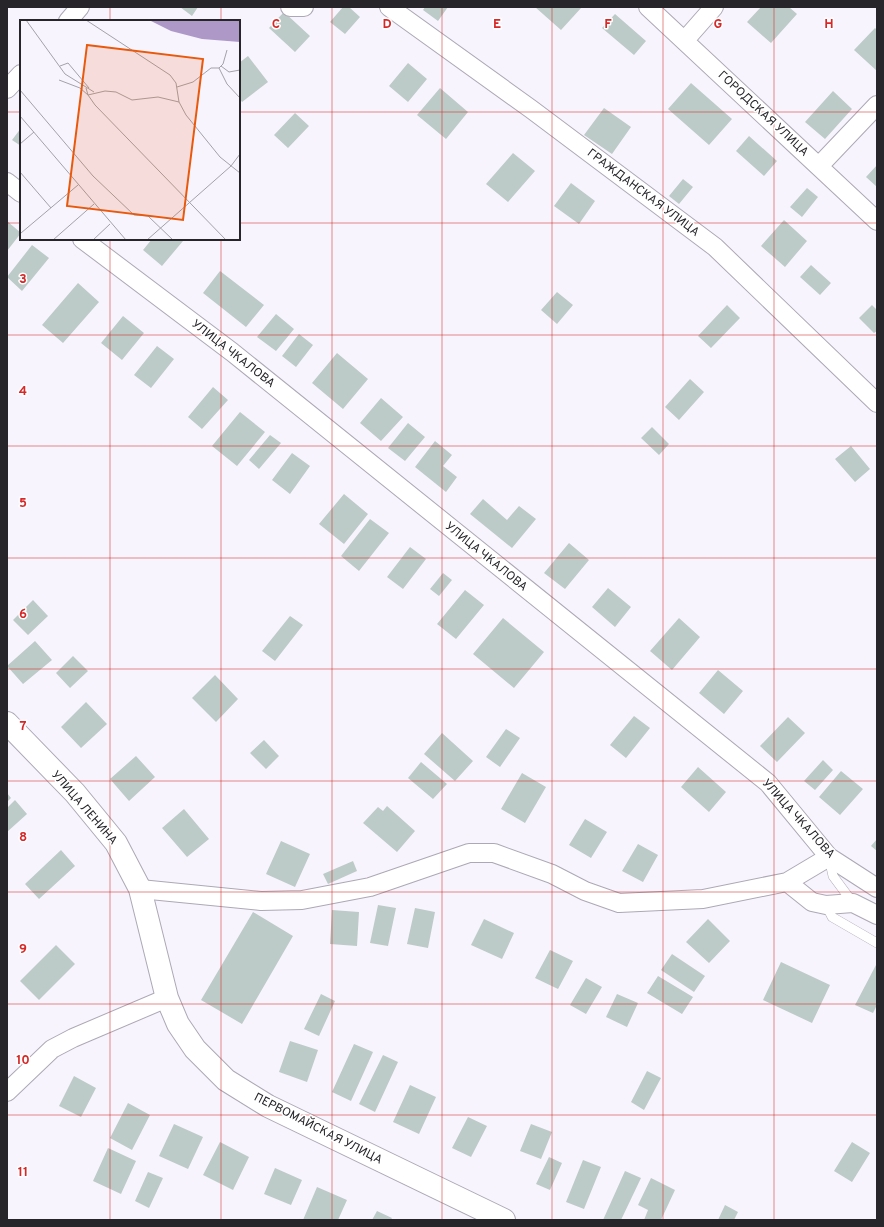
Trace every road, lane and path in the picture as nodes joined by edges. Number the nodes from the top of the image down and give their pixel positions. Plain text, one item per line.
1 (80, 7) edge
2 (290, 7) edge
3 (304, 7) edge
4 (389, 7) edge
5 (648, 7) edge
6 (714, 7) edge
7 (69, 20) edge
8 (685, 40) junction
9 (20, 75) edge
10 (7, 89) edge
11 (877, 105) edge
12 (819, 166) junction
13 (7, 182) edge
14 (20, 192) edge
15 (877, 221) edge
16 (83, 240) edge
17 (877, 402) edge
18 (7, 723) edge
19 (828, 857) junction
20 (787, 882) junction
21 (877, 888) edge
22 (140, 889) junction
23 (853, 903) junction
24 (826, 905) junction
25 (877, 915) edge
26 (877, 943) edge
27 (167, 998) junction
28 (7, 1092) edge
29 (504, 1220) edge

1 - 7 street
2 - 3 street
4 - 17 street, ГРАЖДАНСКАЯ УЛИЦА
5 - 8 street, ГОРОДСКАЯ УЛИЦА
6 - 8 street
8 - 12 street, ГОРОДСКАЯ УЛИЦА
9 - 10 street
11 - 12 street
12 - 15 street, ГОРОДСКАЯ УЛИЦА
13 - 14 street
16 - 19 street, УЛИЦА ЧКАЛОВА
18 - 22 main road, УЛИЦА ЛЕНИНА
19 - 20 street
19 - 21 street, УЛИЦА ЧКАЛОВА
19 - 23 lane
20 - 22 street
20 - 24 street
22 - 27 main road, УЛИЦА ЛЕНИНА
23 - 24 street
23 - 25 street
24 - 26 lane
27 - 28 street
27 - 29 main road, ПЕРВОМАЙСКАЯ УЛИЦА

